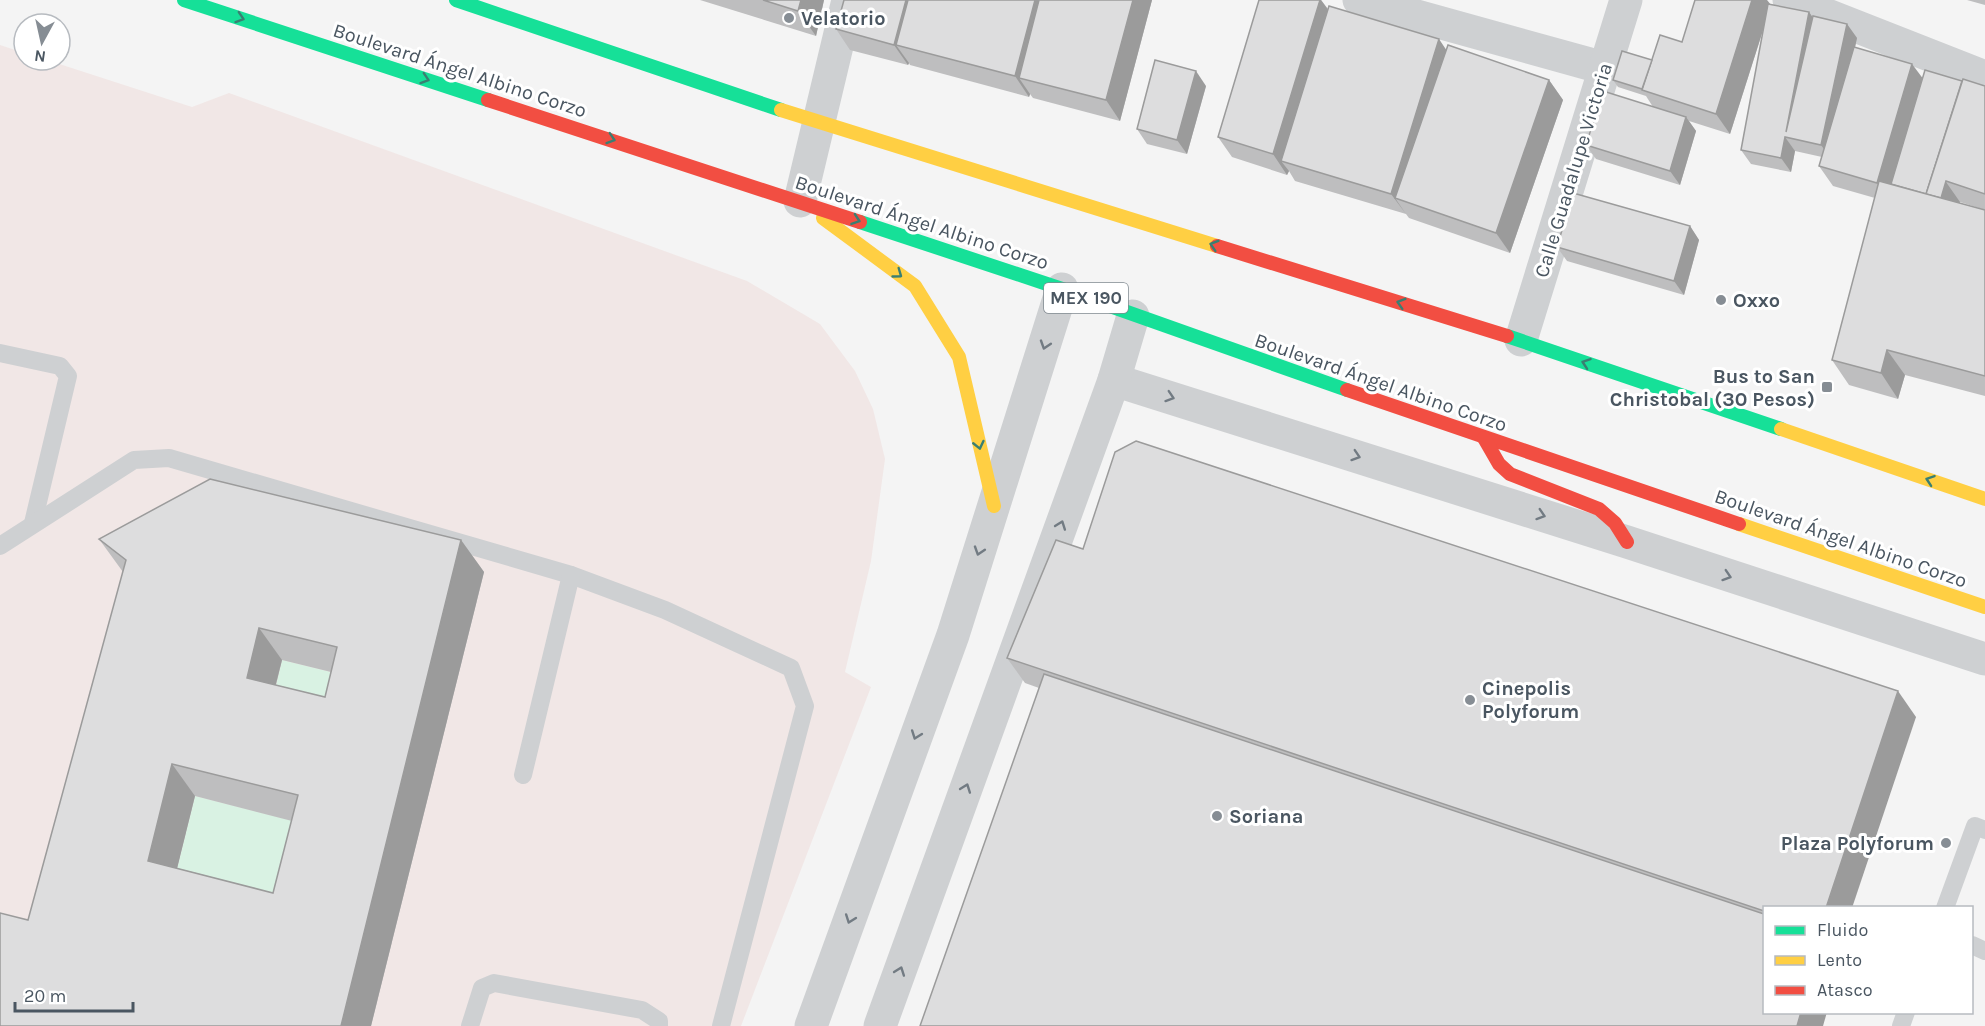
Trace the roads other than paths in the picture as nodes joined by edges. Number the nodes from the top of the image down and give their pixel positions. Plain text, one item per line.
1 (184, 0) edge
2 (456, 0) edge
3 (848, 0) edge
4 (1359, 0) edge
5 (1626, 0) edge
6 (1789, 0) edge
7 (1605, 68) junction
8 (1985, 77) edge
9 (819, 123) junction
10 (800, 201) junction
11 (1062, 289) junction
12 (1133, 316) junction
13 (1521, 340) junction
14 (0, 353) edge
15 (1114, 380) junction
16 (1484, 438) junction
17 (1985, 499) edge
18 (994, 506) junction
19 (33, 524) junction
20 (1627, 542) junction
21 (0, 546) edge
22 (571, 575) junction
23 (1985, 607) edge
24 (1985, 659) edge
25 (523, 775) dead end
26 (1985, 830) edge
27 (1946, 906) edge
28 (470, 1026) edge
29 (659, 1026) edge
30 (721, 1026) edge
31 (811, 1026) edge
32 (880, 1026) edge

1 -> 10 main road, Boulevard Ángel Albino Corzo / MEX 190
2 - 9 main road
3 - 9 street
4 - 7 street
5 - 7 street, Calle Guadalupe Victoria
6 - 8 street
7 - 13 street, Calle Guadalupe Victoria
9 - 10 street
13 -> 9 main road
10 -> 11 main road, Boulevard Ángel Albino Corzo / MEX 190
10 -> 18 main road
11 - 12 main road, Boulevard Ángel Albino Corzo / MEX 190
11 -> 18 street
12 - 15 street
12 - 16 main road, Boulevard Ángel Albino Corzo / MEX 190
17 -> 13 main road
14 - 19 lane
15 -> 20 street
32 -> 15 street
16 - 20 main road
16 - 23 main road, Boulevard Ángel Albino Corzo / MEX 190
18 -> 31 street
19 - 21 lane
19 - 22 lane
20 -> 24 street
22 - 25 lane
22 - 30 lane
26 - 27 lane
28 - 29 lane

